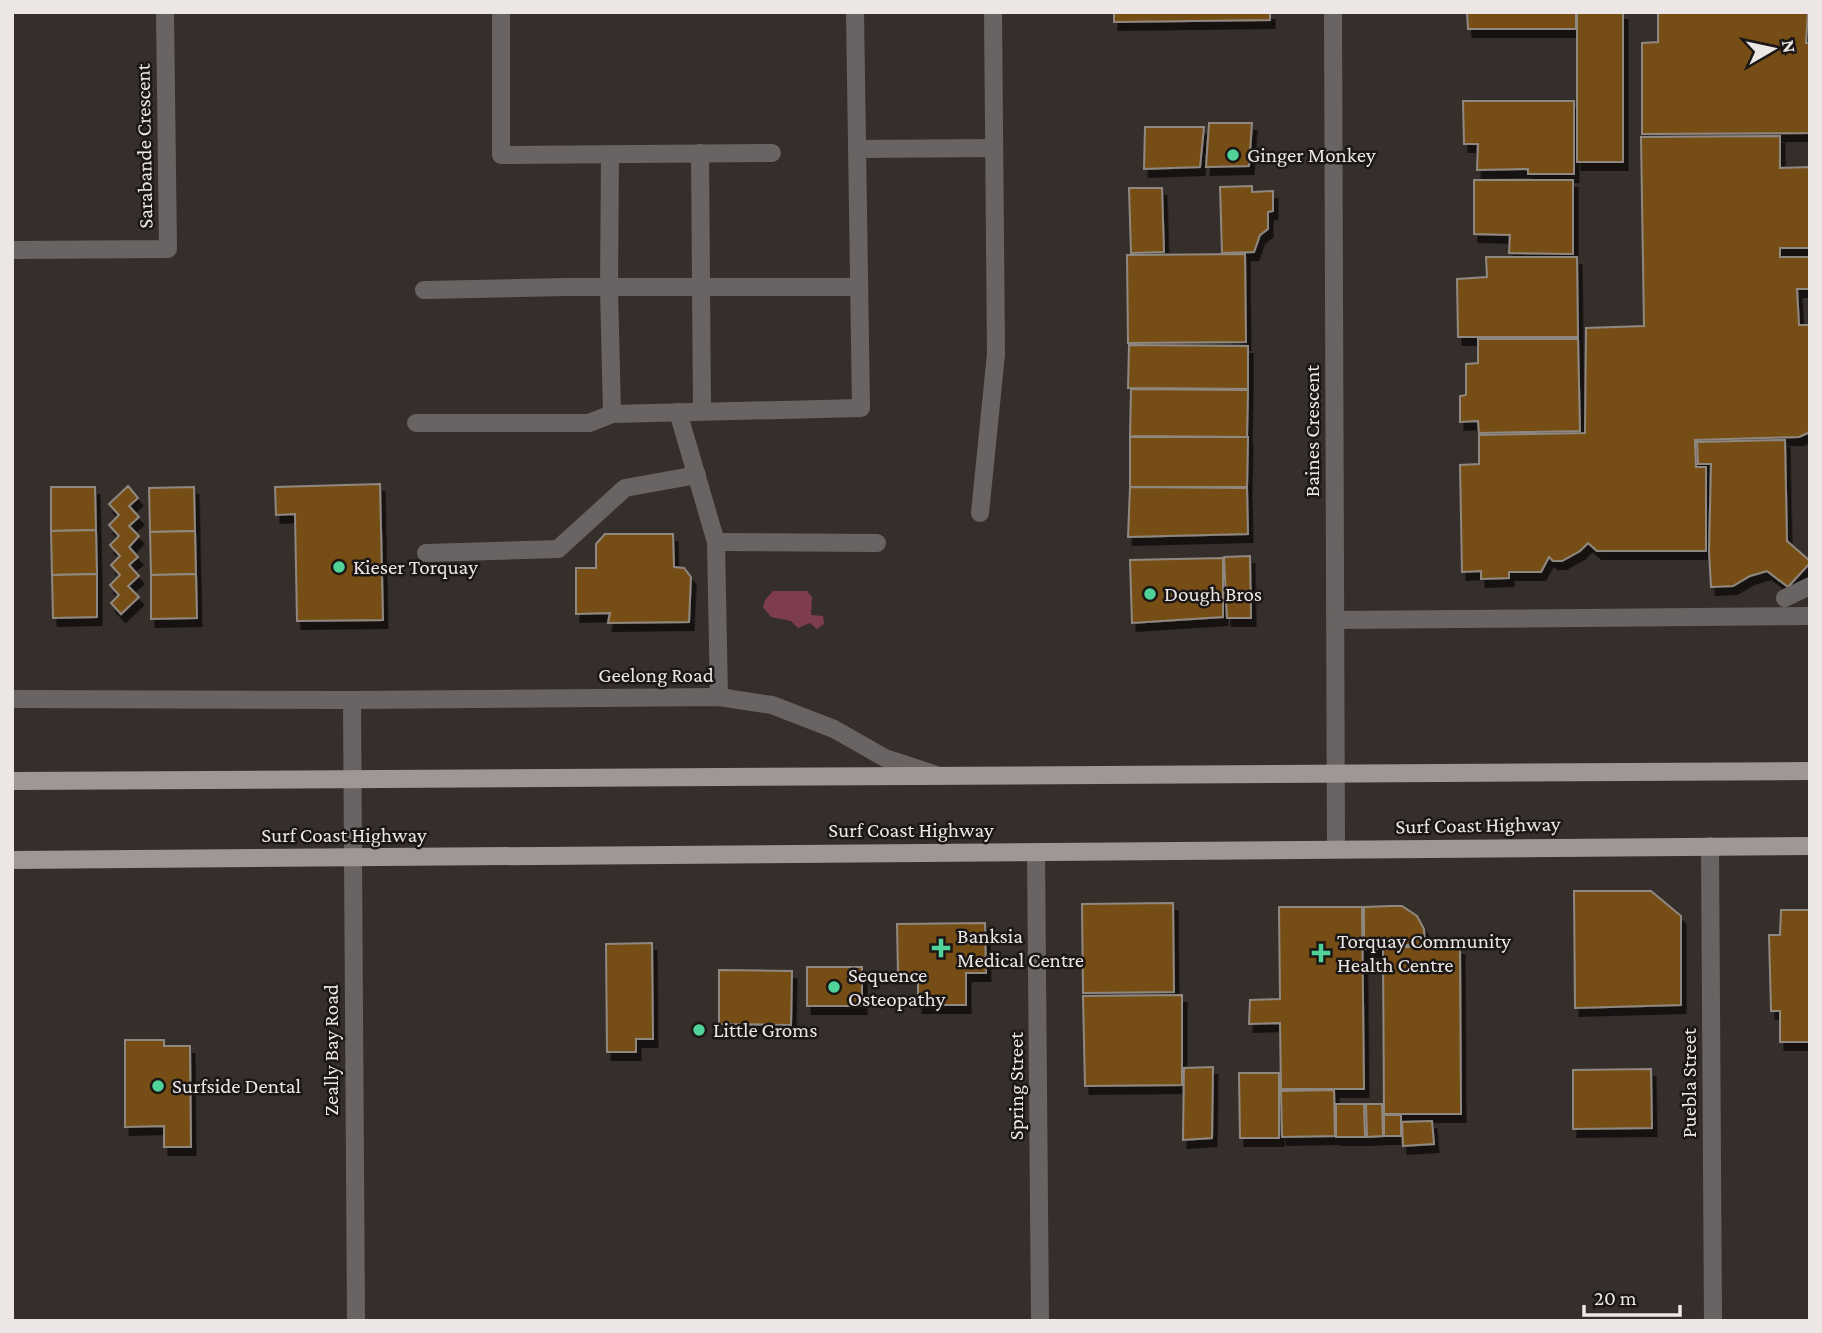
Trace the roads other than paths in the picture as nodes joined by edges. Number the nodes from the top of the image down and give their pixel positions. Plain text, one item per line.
1 (165, 12) edge
2 (501, 12) edge
3 (855, 12) edge
4 (993, 12) edge
5 (1333, 12) edge
6 (994, 148) junction
7 (857, 149) junction
8 (700, 153) junction
9 (772, 153) dead end
10 (610, 154) junction
11 (12, 250) edge
12 (859, 287) junction
13 (700, 288) junction
14 (609, 289) junction
15 (424, 290) dead end
16 (702, 411) junction
17 (678, 412) junction
18 (612, 414) junction
19 (416, 423) dead end
20 (697, 475) junction
21 (980, 513) dead end
22 (716, 542) junction
23 (877, 543) dead end
24 (426, 553) dead end
25 (1810, 586) edge
26 (1785, 598) dead end
27 (1810, 616) edge
28 (1336, 620) junction
29 (719, 697) junction
30 (12, 699) edge
31 (352, 700) junction
32 (1810, 771) edge
33 (1336, 775) junction
34 (944, 777) junction
35 (353, 779) junction
36 (12, 781) edge
37 (1710, 846) junction
38 (1810, 846) edge
39 (1336, 849) junction
40 (1036, 852) junction
41 (353, 857) junction
42 (12, 860) edge
43 (356, 1321) edge
44 (1041, 1321) edge
45 (1713, 1321) edge

1 - 11 street, Sarabande Crescent
2 - 10 street
3 - 7 street
4 - 6 street
5 - 28 street, Baines Crescent
6 - 7 street
6 - 21 street
7 - 12 street
8 - 9 street
8 - 10 street
8 - 13 street
10 - 14 street
12 - 13 street
12 - 16 street
13 - 14 street
13 - 16 street
14 - 15 street
14 - 18 street
16 - 17 street
17 - 18 street
17 - 20 street
18 - 19 street
20 - 22 street
20 - 24 street
22 - 23 street
22 - 29 street
25 - 26 street
27 - 28 street
28 - 33 street, Baines Crescent
29 - 31 street, Geelong Road
29 - 34 street, Geelong Road
30 - 31 street, Geelong Road
31 - 35 street
32 - 33 main road
33 - 34 main road
33 - 39 street, Baines Crescent
34 - 35 main road
35 - 36 main road
35 - 41 street, Zeally Bay Road
37 - 38 main road, Surf Coast Highway
37 - 39 main road, Surf Coast Highway
37 - 45 street, Puebla Street
39 - 40 main road, Surf Coast Highway
40 - 41 main road, Surf Coast Highway
40 - 44 street, Spring Street
41 - 42 main road, Surf Coast Highway
41 - 43 street, Zeally Bay Road

